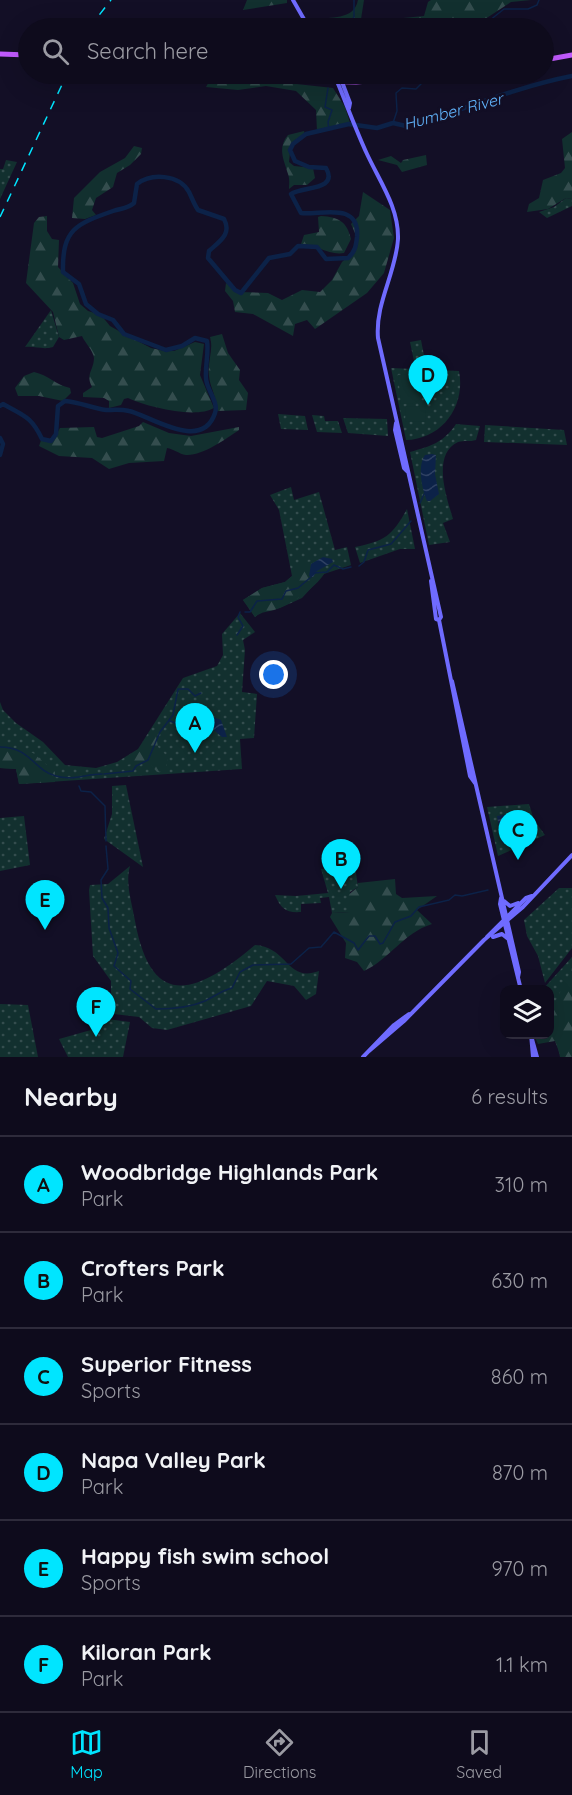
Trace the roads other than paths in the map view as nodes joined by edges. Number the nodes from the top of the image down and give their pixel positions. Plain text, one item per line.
1 (293, 0) edge
2 (303, 18) edge
3 (0, 54) edge
4 (18, 55) edge
5 (572, 55) edge
6 (554, 58) edge
7 (340, 84) edge
8 (572, 855) edge
9 (501, 895) junction
10 (532, 896) junction
11 (526, 897) junction
12 (506, 920) junction
13 (485, 939) junction
14 (508, 940) junction
15 (518, 977) junction
16 (520, 985) edge
17 (531, 1039) edge
18 (363, 1057) edge
19 (535, 1057) edge

1 - 2 main road
3 - 4 main road
5 - 6 main road
7 - 9 main road
8 - 10 main road
9 - 11 main road
9 - 12 main road
10 - 11 main road
10 - 12 main road
11 - 12 main road
12 - 13 main road
12 - 14 main road
12 - 15 main road
13 - 14 main road
13 - 18 main road
14 - 15 main road
15 - 16 main road
17 - 19 main road

